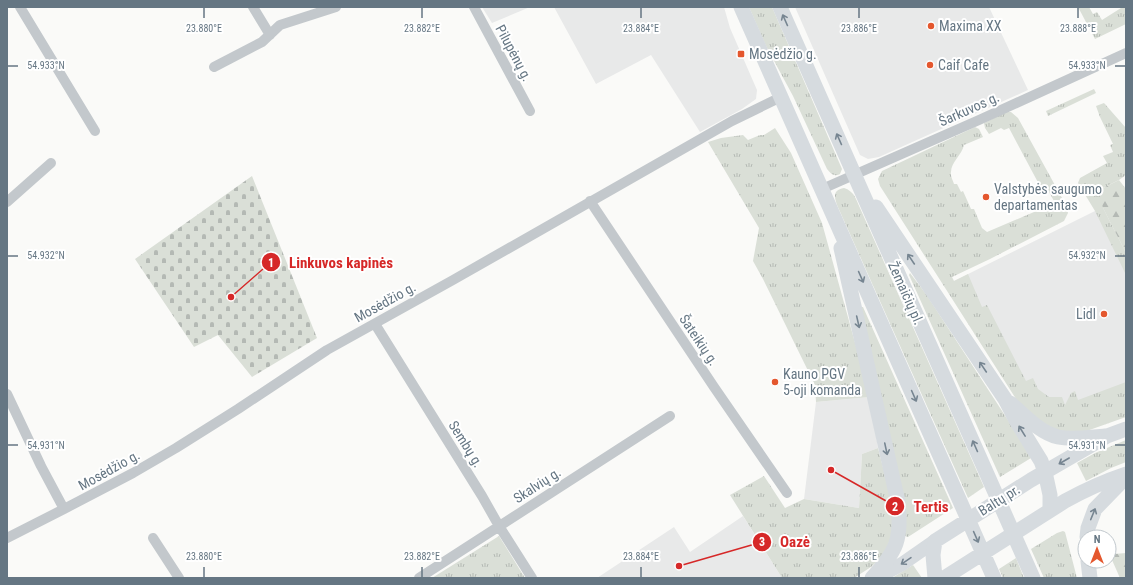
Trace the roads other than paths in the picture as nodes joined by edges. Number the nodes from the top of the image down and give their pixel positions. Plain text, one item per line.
1 (20, 7) edge
2 (253, 7) edge
3 (336, 7) edge
4 (474, 7) edge
5 (742, 7) edge
6 (780, 7) edge
7 (270, 35) junction
8 (1126, 53) edge
9 (214, 67) dead end
10 (781, 97) junction
11 (530, 111) dead end
12 (95, 131) dead end
13 (51, 163) dead end
14 (854, 174) junction
15 (822, 189) junction
16 (590, 201) junction
17 (7, 202) edge
18 (834, 216) junction
19 (375, 324) junction
20 (7, 394) edge
21 (1005, 399) junction
22 (670, 416) dead end
23 (1126, 429) edge
24 (1107, 436) junction
25 (1045, 472) junction
26 (1126, 474) edge
27 (1126, 477) edge
28 (787, 493) dead end
29 (64, 509) junction
30 (1048, 511) junction
31 (499, 526) junction
32 (1088, 529) edge
33 (7, 538) edge
34 (153, 538) dead end
35 (937, 540) junction
36 (950, 574) edge
37 (179, 578) edge
38 (419, 578) edge
39 (532, 578) edge
40 (872, 578) edge
41 (876, 578) edge
42 (935, 578) edge
43 (994, 578) edge
44 (1033, 578) edge

1 - 12 street
2 - 7 street
3 - 7 street
4 - 11 street, Pilupėnų g.
5 - 10 main road
14 -> 6 main road, Žemaičių pl.
7 - 9 street
8 - 14 street, Šarkuvos g.
10 - 15 main road
10 - 16 street, Mosėdžio g.
13 - 17 street
14 - 15 street, Šarkuvos g.
21 -> 14 main road
44 -> 14 main road, Žemaičių pl.
15 - 18 main road
16 - 19 street, Mosėdžio g.
16 - 28 street, Šateikių g.
18 -> 40 main road
18 -> 43 main road
19 - 29 street, Mosėdžio g.
19 - 31 street, Sembų g.
20 - 29 street
21 - 24 main road
25 -> 21 main road
22 - 31 street, Skalvių g.
23 - 24 main road, Baltų pr.
24 -> 25 main road, Baltų pr.
25 - 30 main road
25 - 35 main road, Baltų pr.
26 - 30 main road
32 -> 27 main road
29 - 33 street, Mosėdžio g.
30 - 36 main road
31 - 38 street, Skalvių g.
31 - 39 street, Sembų g.
34 - 37 street
35 -> 41 main road, Baltų pr.
35 - 42 main road

